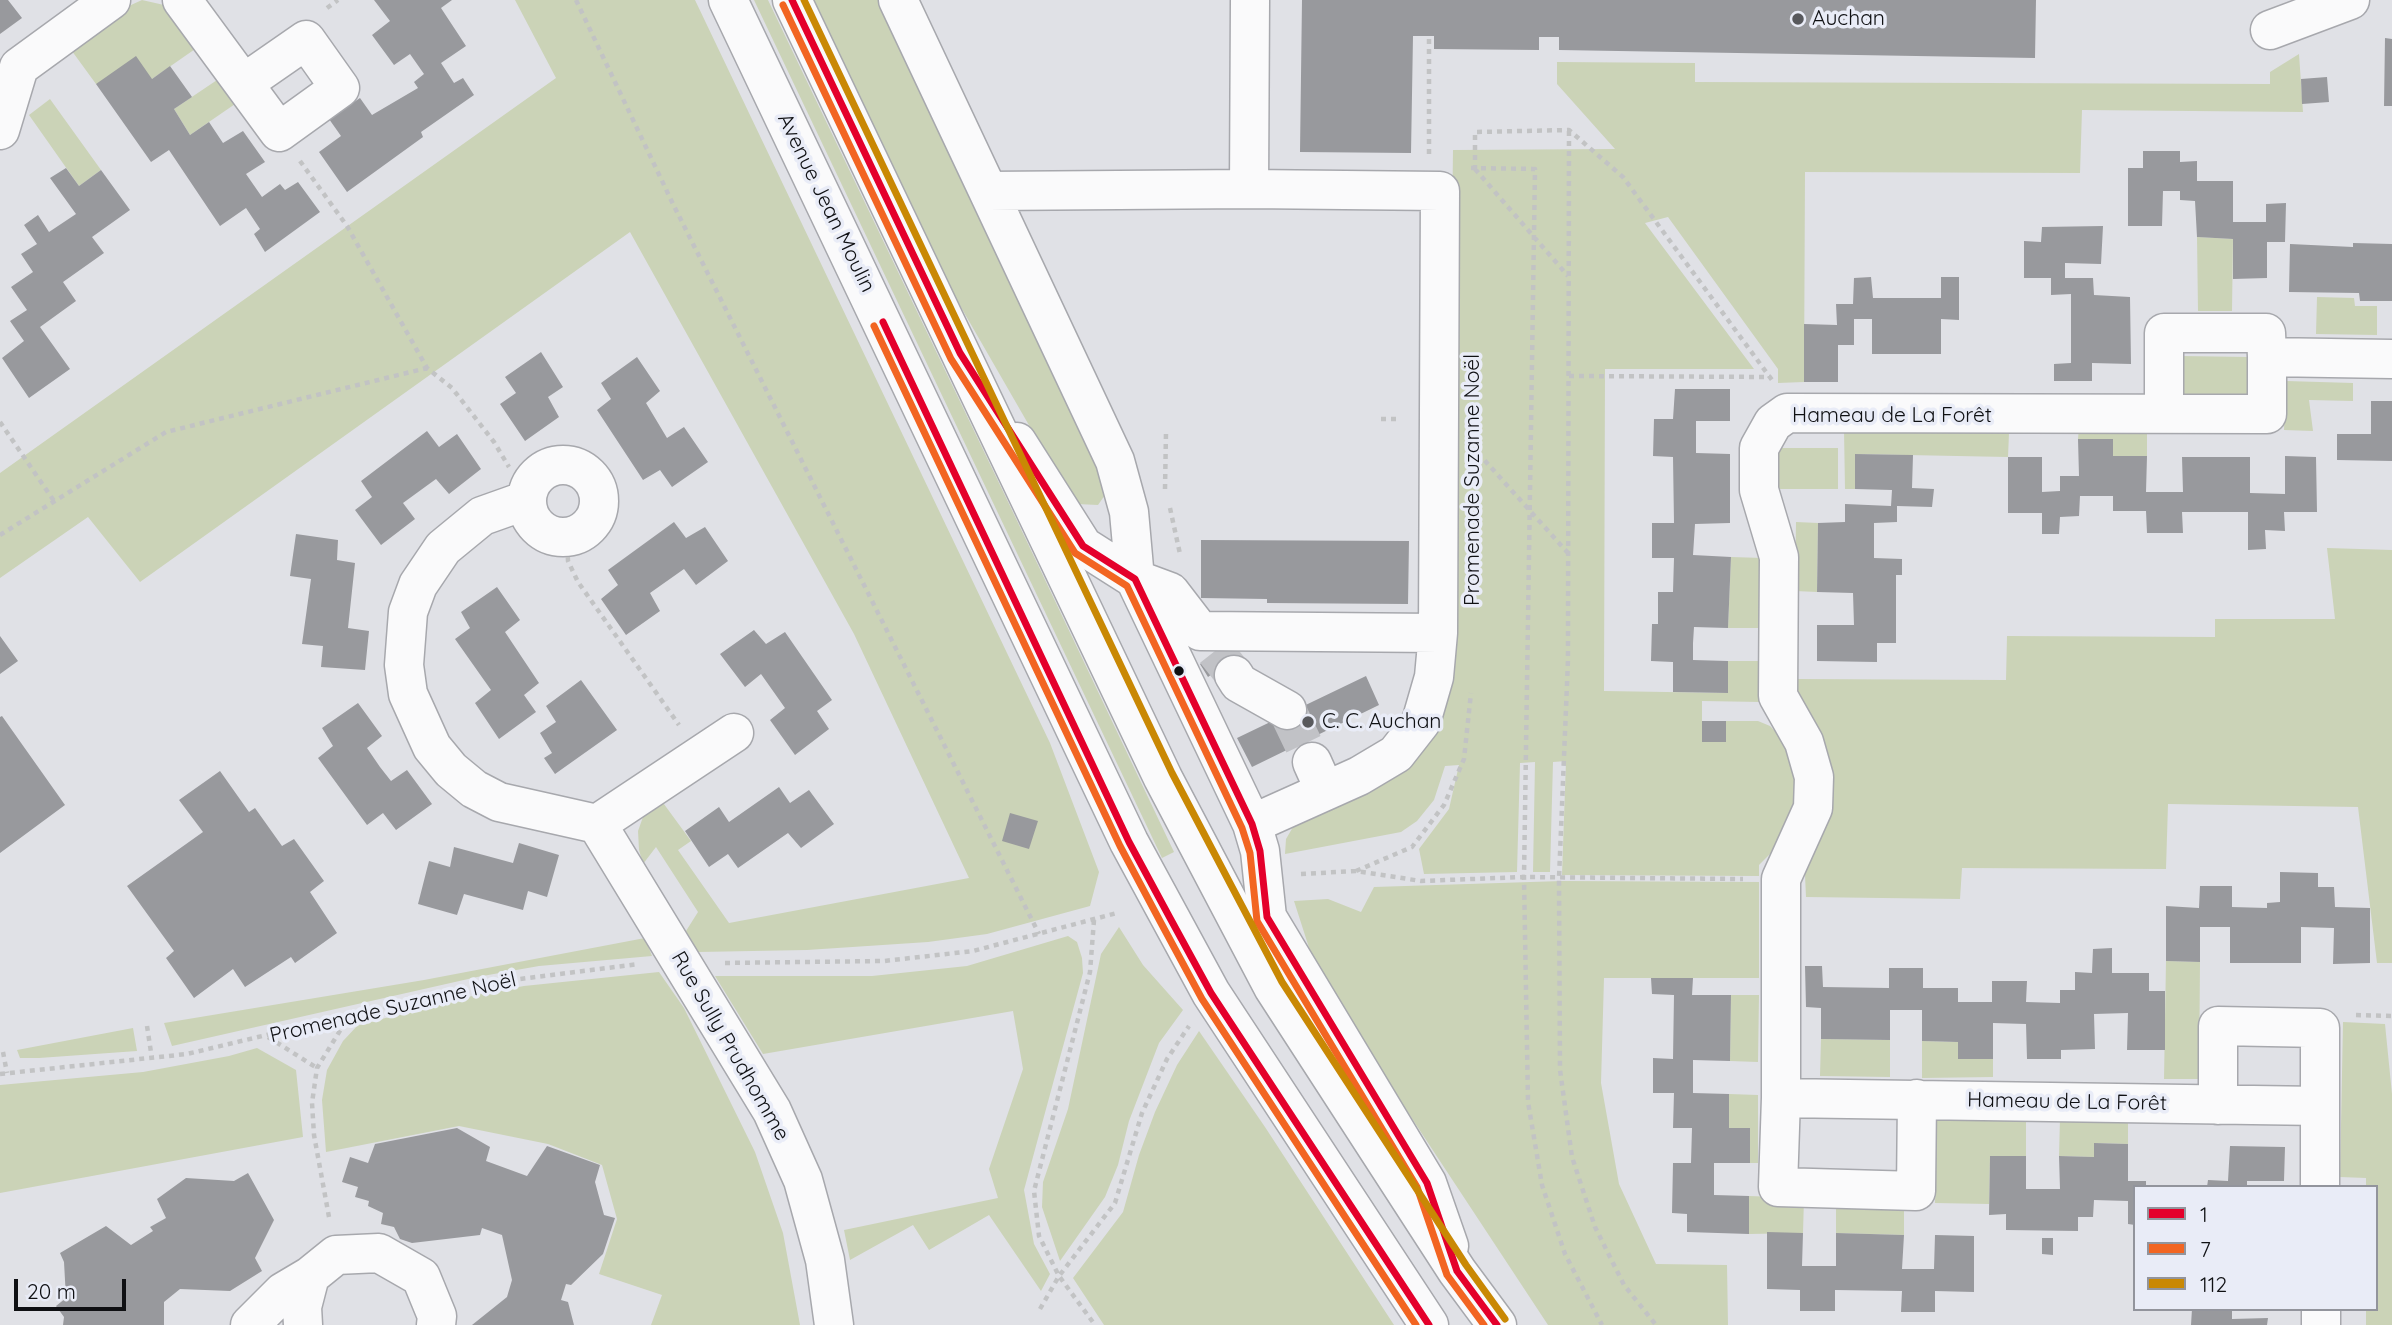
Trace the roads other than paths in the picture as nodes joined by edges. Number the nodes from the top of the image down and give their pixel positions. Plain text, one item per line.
1 (111, 0) edge
2 (183, 0) edge
3 (728, 0) edge
4 (792, 0) edge
5 (898, 0) edge
6 (1250, 0) edge
7 (2350, 0) edge
8 (2270, 30) dead end
9 (244, 83) junction
10 (0, 130) edge
11 (1249, 189) junction
12 (988, 191) junction
13 (960, 353) junction
14 (2267, 357) junction
15 (2392, 359) edge
16 (2164, 412) junction
17 (527, 500) junction
18 (1135, 579) junction
19 (1438, 633) junction
20 (1216, 652) junction
21 (1287, 710) tunnel mouth
22 (734, 733) dead end
23 (597, 824) junction
24 (1252, 824) junction
25 (1781, 1098) junction
26 (1917, 1099) junction
27 (2218, 1105) junction
28 (2320, 1107) junction
29 (2320, 1185) edge
30 (323, 1265) junction
31 (1457, 1271) junction
32 (250, 1325) edge
33 (303, 1325) edge
34 (436, 1325) edge
35 (834, 1325) edge
36 (1429, 1325) edge
37 (1497, 1325) edge

1 - 10 street
2 - 9 street
3 - 36 street, Avenue Jean Moulin
4 - 13 street
5 - 12 street
6 - 11 street
7 - 8 street
9 - 9 street
11 - 12 street
11 - 19 street
12 - 18 street
13 - 18 street
13 - 31 street
14 - 15 street
14 - 16 street, Hameau de La Forêt
14 - 16 street, Hameau de La Forêt
16 - 25 street, Hameau de La Forêt
17 - 17 street
17 - 23 street
18 - 20 street
18 - 24 street
19 - 20 street
19 - 24 street
20 - 21 street
22 - 23 street
23 - 35 street, Rue Sully Prudhomme
24 - 31 street
25 - 26 street, Hameau de La Forêt
25 - 26 street, Hameau de La Forêt
26 - 27 street, Hameau de La Forêt
27 - 28 street, Hameau de La Forêt
27 - 28 street
28 - 29 street
30 - 32 street
30 - 33 street
30 - 34 street
31 - 37 street

